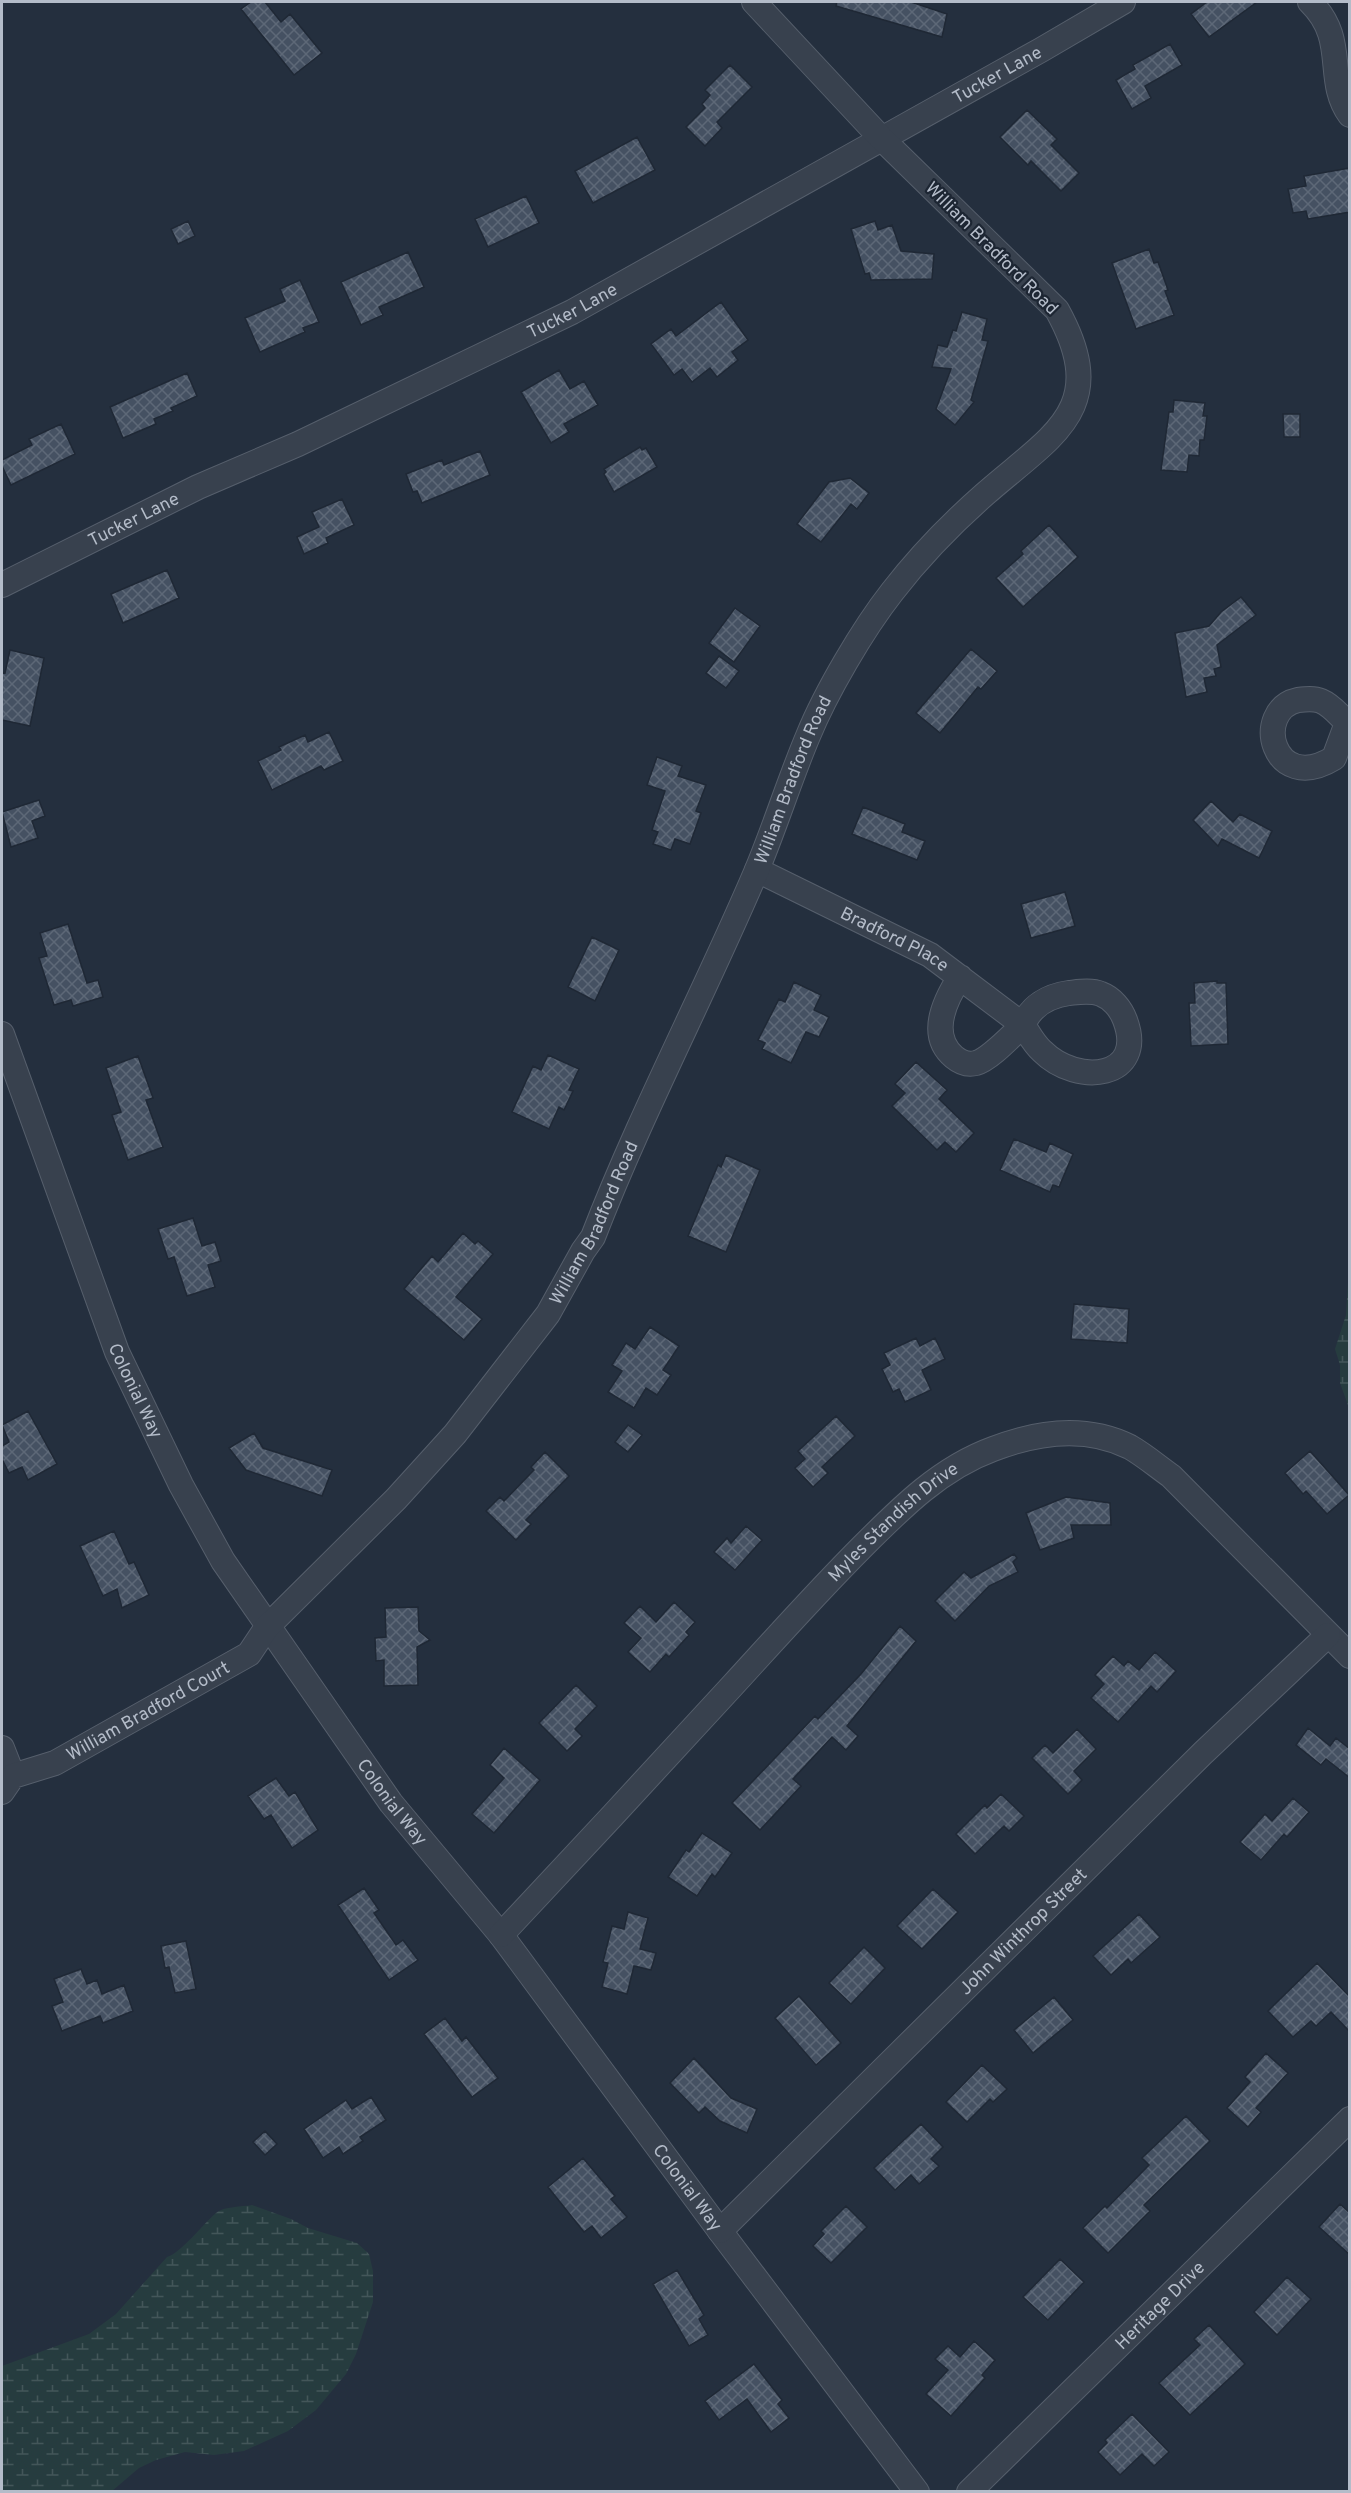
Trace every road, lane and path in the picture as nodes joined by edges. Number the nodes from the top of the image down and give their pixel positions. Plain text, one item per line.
1 (754, 2) edge
2 (1123, 2) edge
3 (1310, 2) edge
4 (1350, 115) edge
5 (881, 138) junction
6 (2, 585) edge
7 (757, 870) junction
8 (960, 977) junction
9 (2, 1034) edge
10 (267, 1627) junction
11 (1328, 1635) junction
12 (1350, 1656) edge
13 (2, 1748) edge
14 (7, 1784) edge
15 (501, 1935) junction
16 (1350, 2119) edge
17 (720, 2231) junction
18 (917, 2492) edge
19 (969, 2492) edge

1 - 5 street, William Bradford Road
2 - 5 street, Tucker Lane
3 - 4 street
5 - 6 street, Tucker Lane
5 - 7 street, William Bradford Road
7 - 8 street, Bradford Place
7 - 10 street, William Bradford Road
8 - 8 street, Bradford Place
9 - 10 street, Colonial Way
10 - 14 street, William Bradford Court
10 - 15 street, Colonial Way
11 - 12 street, Myles Standish Drive
11 - 15 street, Myles Standish Drive
11 - 17 street, John Winthrop Street
13 - 14 street, William Bradford Court
15 - 17 street, Colonial Way
16 - 19 street, Heritage Drive
17 - 18 street, Colonial Way

